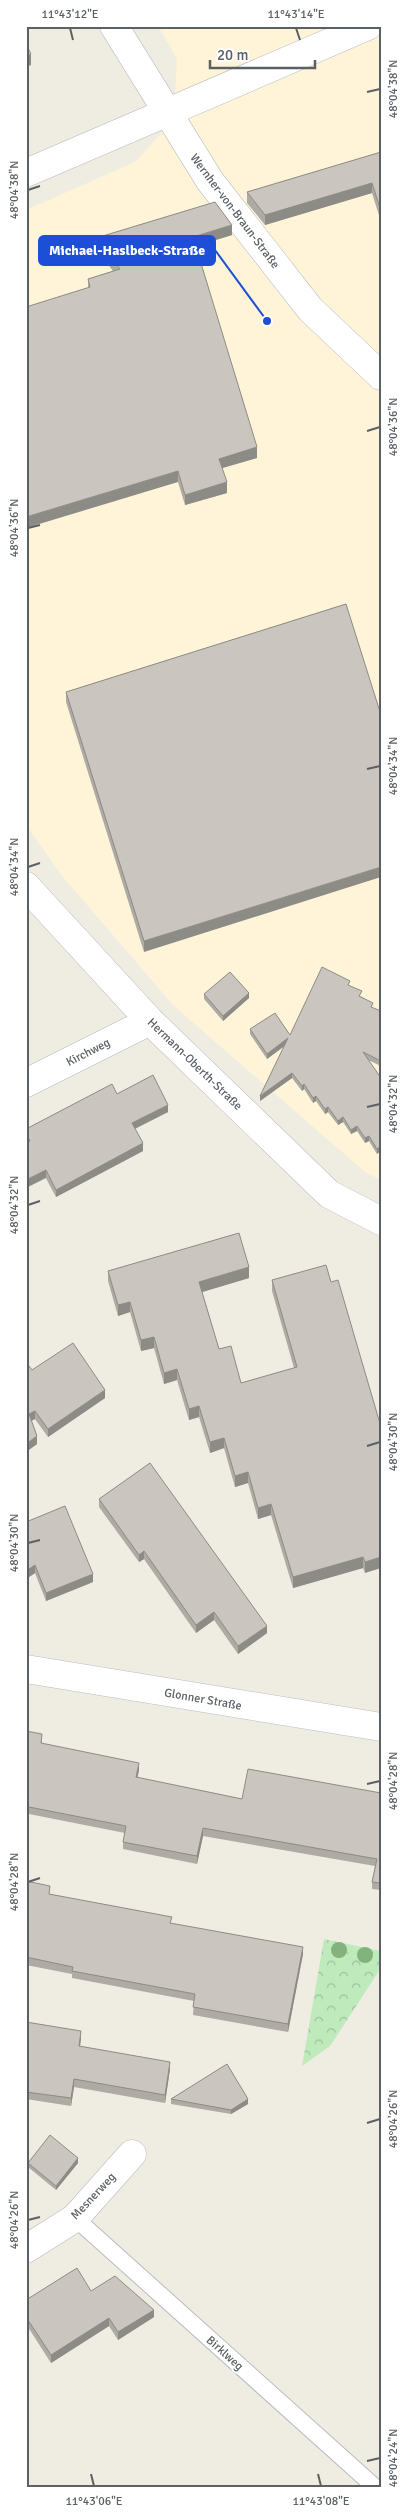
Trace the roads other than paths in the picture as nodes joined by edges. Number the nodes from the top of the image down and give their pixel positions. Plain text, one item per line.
1 (114, 26) edge
2 (368, 26) edge
3 (166, 114) junction
4 (26, 173) edge
5 (381, 376) edge
6 (26, 886) edge
7 (150, 1021) junction
8 (26, 1083) edge
9 (381, 1221) edge
10 (26, 1669) edge
11 (381, 1727) edge
12 (132, 2154) dead end
13 (74, 2218) junction
14 (26, 2249) edge
15 (376, 2488) edge

1 - 3 street, Wernher-von-Braun-Straße
2 - 3 street
3 - 4 street
3 - 5 street, Wernher-von-Braun-Straße
6 - 7 street, Hermann-Oberth-Straße
7 - 8 street, Kirchweg
7 - 9 street, Hermann-Oberth-Straße
10 - 11 street, Glonner Straße
12 - 13 street, Mesnerweg
13 - 14 street, Mesnerweg
13 - 15 lane, Birklweg

